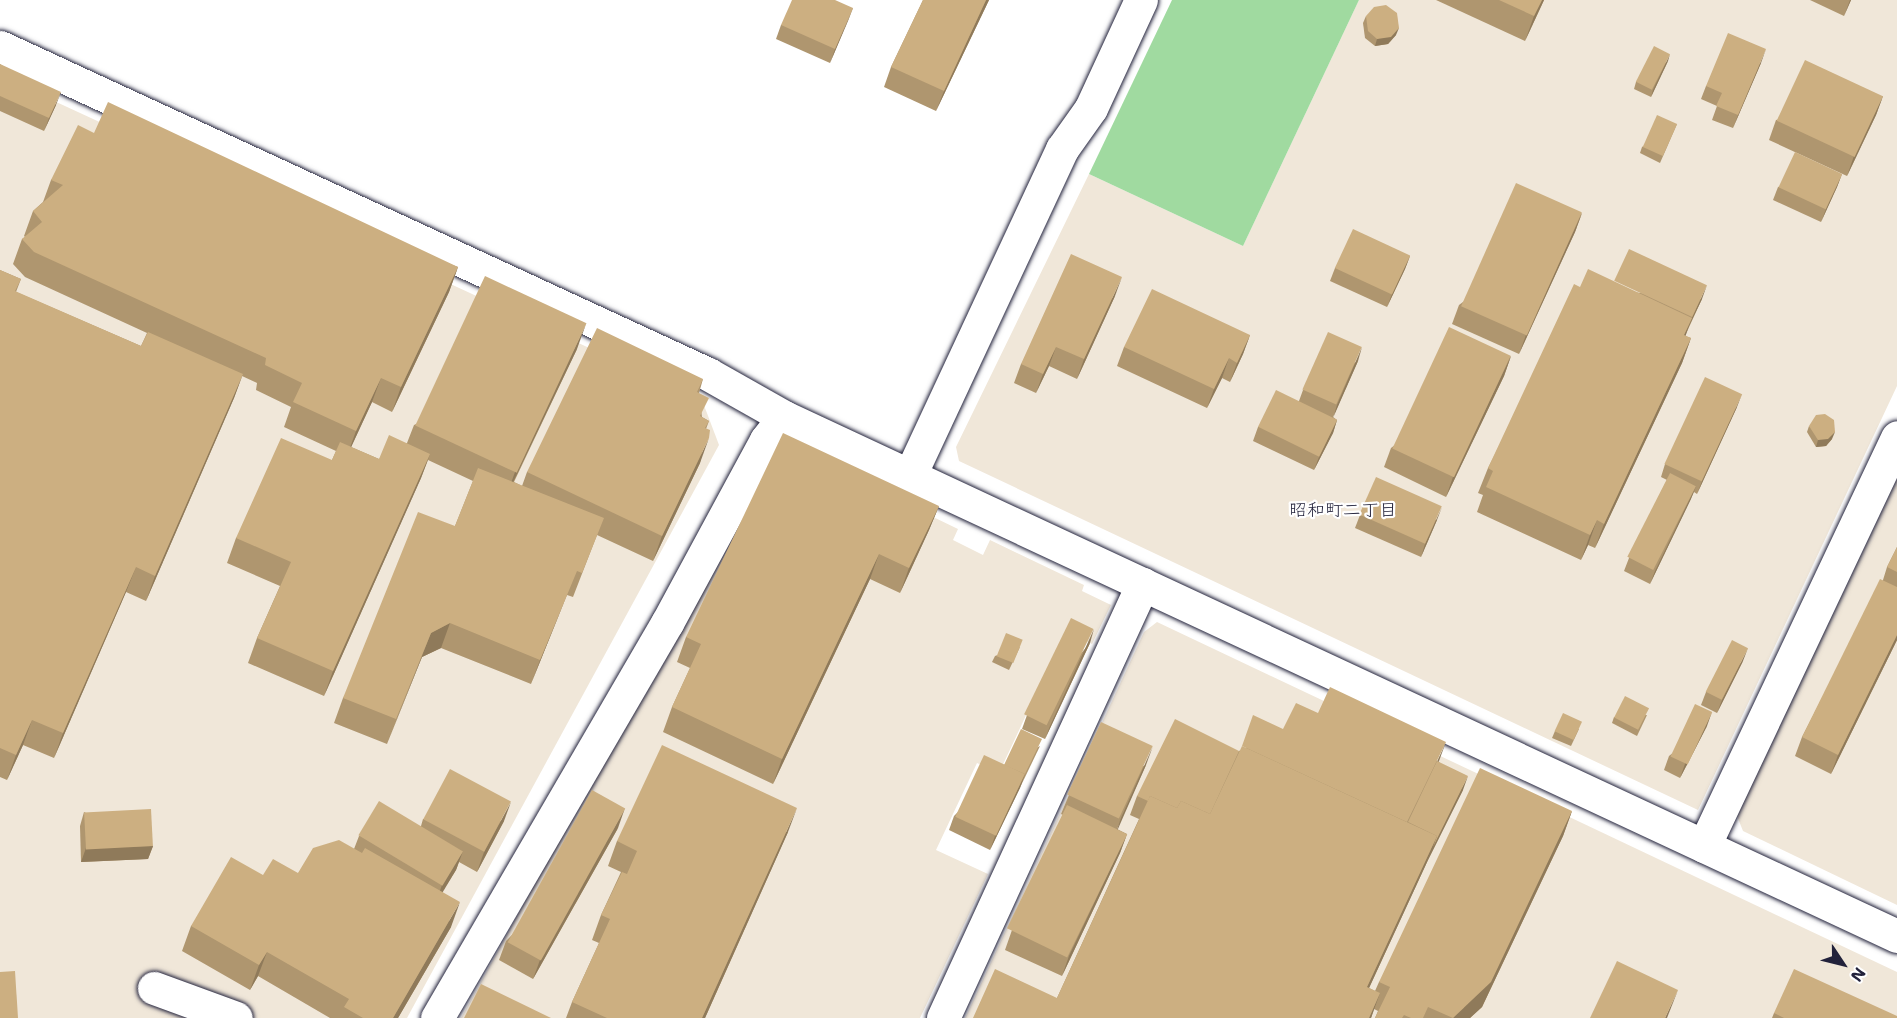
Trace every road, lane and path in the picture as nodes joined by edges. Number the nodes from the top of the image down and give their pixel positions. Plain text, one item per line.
1 (1141, 0) edge
2 (0, 47) edge
3 (784, 417) junction
4 (1897, 437) edge
5 (910, 476) junction
6 (1143, 584) junction
7 (1704, 846) junction
8 (1897, 936) edge
9 (154, 988) dead end
10 (236, 1018) edge
11 (437, 1018) edge
12 (943, 1018) edge

1 - 5 street
2 - 3 street
3 - 5 street
3 - 11 street
4 - 7 street
5 - 6 street
6 - 7 street
6 - 12 street
7 - 8 street
9 - 10 street

